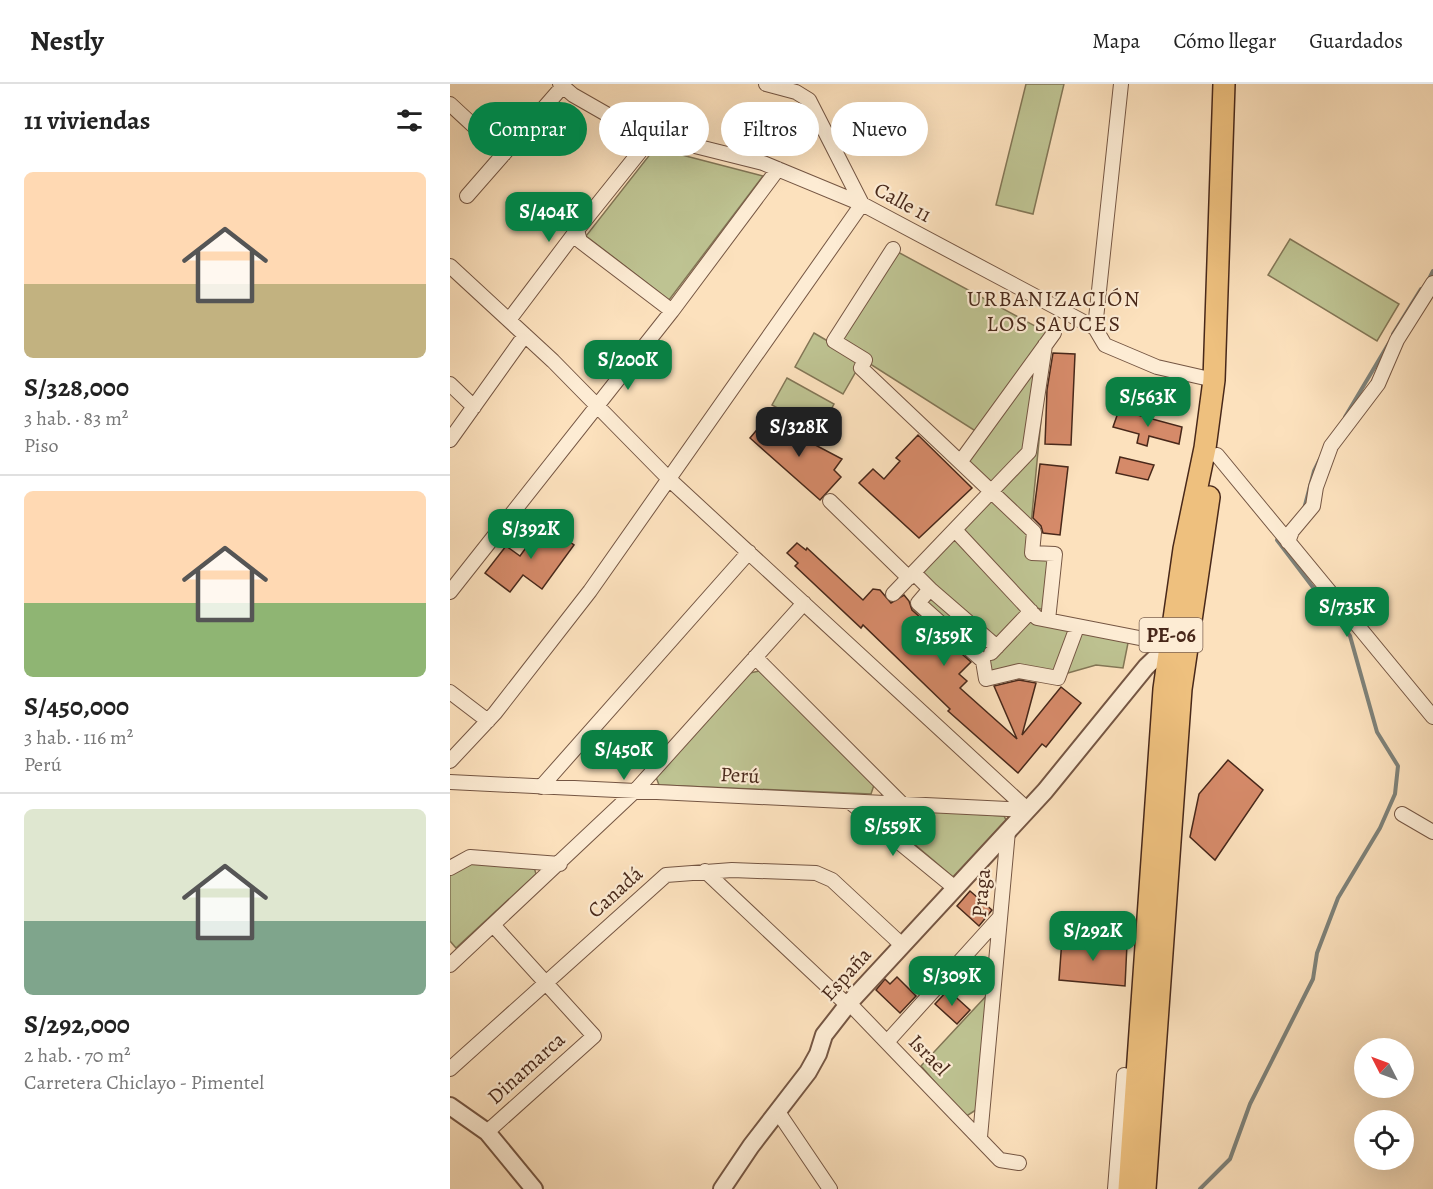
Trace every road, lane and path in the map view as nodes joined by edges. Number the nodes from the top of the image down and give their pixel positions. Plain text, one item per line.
1 (766, 84) edge
2 (1121, 84) edge
3 (1224, 84) edge
4 (1238, 84) edge
5 (561, 85) edge
6 (796, 88) edge
7 (547, 102) edge
8 (450, 104) edge
9 (599, 110) edge
10 (468, 121) edge
11 (709, 150) edge
12 (502, 156) edge
13 (636, 156) edge
14 (778, 169) junction
15 (467, 196) dead end
16 (862, 204) junction
17 (577, 230) junction
18 (893, 249) dead end
19 (450, 266) edge
20 (1433, 283) edge
21 (672, 311) junction
22 (509, 320) junction
23 (1095, 328) junction
24 (1054, 333) dead end
25 (525, 335) junction
26 (1045, 345) junction
27 (1214, 380) junction
28 (450, 384) edge
29 (597, 405) junction
30 (474, 406) junction
31 (450, 440) edge
32 (1217, 455) junction
33 (961, 461) junction
34 (670, 480) junction
35 (993, 491) junction
36 (830, 501) dead end
37 (955, 530) junction
38 (1283, 537) junction
39 (749, 552) junction
40 (911, 575) junction
41 (930, 589) junction
42 (450, 592) edge
43 (893, 594) dead end
44 (804, 603) junction
45 (1030, 611) junction
46 (1048, 620) junction
47 (968, 621) junction
48 (1077, 627) junction
49 (956, 636) junction
50 (1170, 645) junction
51 (997, 647) junction
52 (755, 657) junction
53 (983, 661) junction
54 (450, 692) edge
55 (1433, 717) edge
56 (488, 721) junction
57 (450, 761) edge
58 (450, 782) edge
59 (541, 786) junction
60 (635, 791) junction
61 (850, 802) junction
62 (903, 805) junction
63 (1028, 810) junction
64 (1402, 814) dead end
65 (1008, 831) junction
66 (1433, 832) edge
67 (561, 864) junction
68 (450, 867) edge
69 (705, 871) junction
70 (955, 888) junction
71 (1000, 917) junction
72 (494, 926) junction
73 (902, 945) junction
74 (450, 965) edge
75 (1146, 966) junction
76 (546, 981) junction
77 (849, 1003) junction
78 (887, 1042) junction
79 (450, 1069) edge
80 (1124, 1075) joint
81 (450, 1106) edge
82 (778, 1112) junction
83 (487, 1132) junction
84 (980, 1137) junction
85 (1019, 1163) dead end
86 (534, 1189) edge
87 (722, 1189) edge
88 (830, 1189) edge
89 (1115, 1189) edge
90 (1129, 1189) edge
91 (1145, 1189) edge

1 - 6 street
2 - 23 street
3 - 27 main road, PE-06
4 - 32 main road, PE-06
5 - 7 street
5 - 9 street, Calle 11
6 - 16 street
8 - 10 street
11 - 14 street, Calle 11
12 - 15 street
13 - 17 street
14 - 16 street, Calle 11
14 - 21 street
16 - 23 street, Calle 11
16 - 34 street
17 - 21 street
17 - 22 street
18 - 33 street
19 - 22 street
20 - 38 street
21 - 29 street
22 - 25 street
23 - 27 street, Calle 11
24 - 26 street
25 - 29 street
25 - 30 street
26 - 33 street
26 - 35 street
27 - 50 main road, PE-06
28 - 30 street
29 - 34 street
29 - 42 street
30 - 31 street
32 - 38 street
32 - 91 main road, PE-06
33 - 35 street
34 - 39 street
34 - 56 street
35 - 37 street
35 - 46 street
36 - 40 street
37 - 40 street
37 - 45 street
38 - 55 street
39 - 44 street
39 - 59 street
40 - 41 street
40 - 43 street
41 - 47 street
41 - 49 street
44 - 52 street
44 - 63 street
45 - 46 street
45 - 51 street
46 - 48 street
47 - 49 street
47 - 51 street
48 - 50 street
48 - 53 street
49 - 53 street
50 - 63 street, España
50 - 75 main road, PE-06
51 - 53 street
52 - 60 street
52 - 62 street
54 - 56 street
56 - 57 street
58 - 59 street, Perú
59 - 60 street, Perú
60 - 61 street, Perú
60 - 67 street
61 - 62 street, Perú
61 - 70 street
62 - 63 street, Perú
63 - 65 street, España
64 - 66 street
65 - 70 street, España
65 - 71 street, Praga
67 - 68 street
67 - 72 street
69 - 73 street, Canadá
69 - 76 street, Canadá
69 - 77 street, Israel
70 - 73 street, España
71 - 78 street
71 - 84 street, Praga
72 - 74 street
72 - 76 street
73 - 77 street, España
75 - 80 main road
75 - 90 main road, PE-06
76 - 79 street, Canadá
76 - 83 street, Dinamarca
77 - 78 street, Israel
77 - 82 street, España
78 - 84 street, Israel
80 - 89 street
81 - 83 street
82 - 87 street, España
82 - 88 street
83 - 86 street
84 - 85 street, Israel

